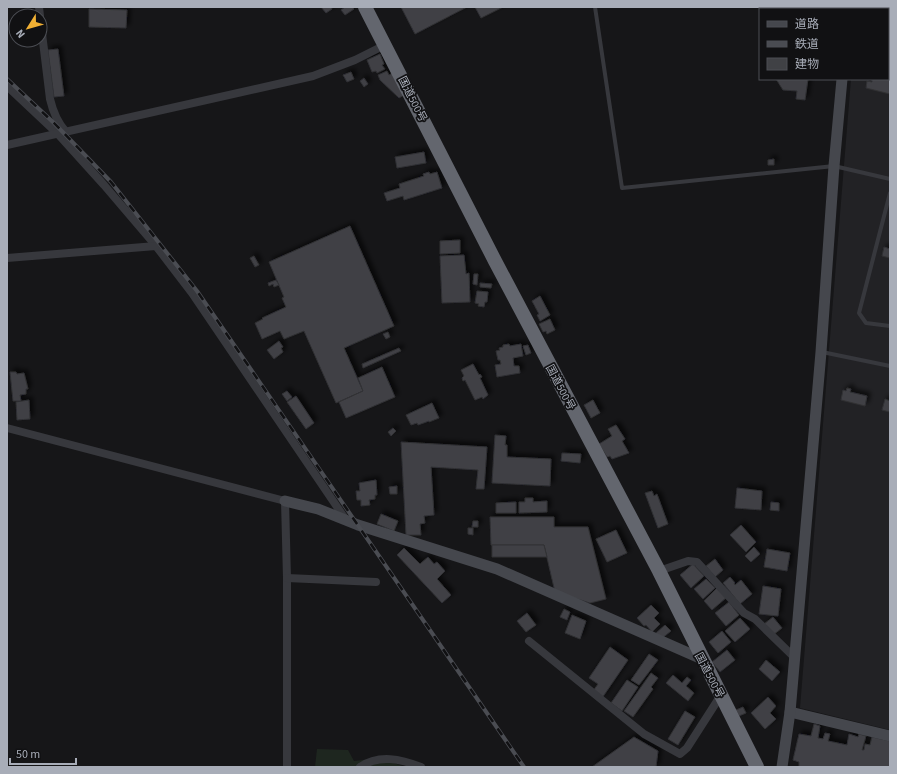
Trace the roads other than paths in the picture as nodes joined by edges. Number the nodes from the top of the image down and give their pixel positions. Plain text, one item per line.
1 (365, 7) edge
2 (595, 7) edge
3 (385, 45) junction
4 (44, 48) edge
5 (842, 80) edge
6 (7, 86) edge
7 (66, 132) junction
8 (58, 134) junction
9 (7, 145) edge
10 (834, 166) junction
11 (890, 179) edge
12 (890, 193) edge
13 (156, 246) junction
14 (7, 258) edge
15 (890, 326) edge
16 (821, 352) junction
17 (890, 366) edge
18 (7, 428) edge
19 (285, 501) junction
20 (346, 520) junction
21 (659, 571) junction
22 (287, 578) junction
23 (376, 582) dead end
24 (529, 641) dead end
25 (795, 658) junction
26 (702, 659) junction
27 (721, 695) junction
28 (790, 712) junction
29 (890, 736) edge
30 (287, 767) edge
31 (360, 767) edge
32 (421, 767) edge
33 (757, 767) edge
34 (782, 767) edge

1 - 3 highway, 国道500号
2 - 10 lane
3 - 7 street
3 - 21 highway, 国道500号
4 - 7 street
5 - 10 street
6 - 8 street
7 - 8 street
8 - 9 street
8 - 13 street
10 - 11 lane
10 - 16 street
12 - 15 lane
13 - 14 street
13 - 20 street
16 - 17 lane
16 - 25 street
18 - 19 street
19 - 20 street
19 - 22 street
20 - 26 street
21 - 25 street
21 - 26 highway, 国道500号
22 - 23 street
22 - 30 street
24 - 27 street
25 - 28 street
26 - 27 highway, 国道500号
27 - 33 highway, 国道500号
28 - 29 street
28 - 34 street
31 - 32 street

